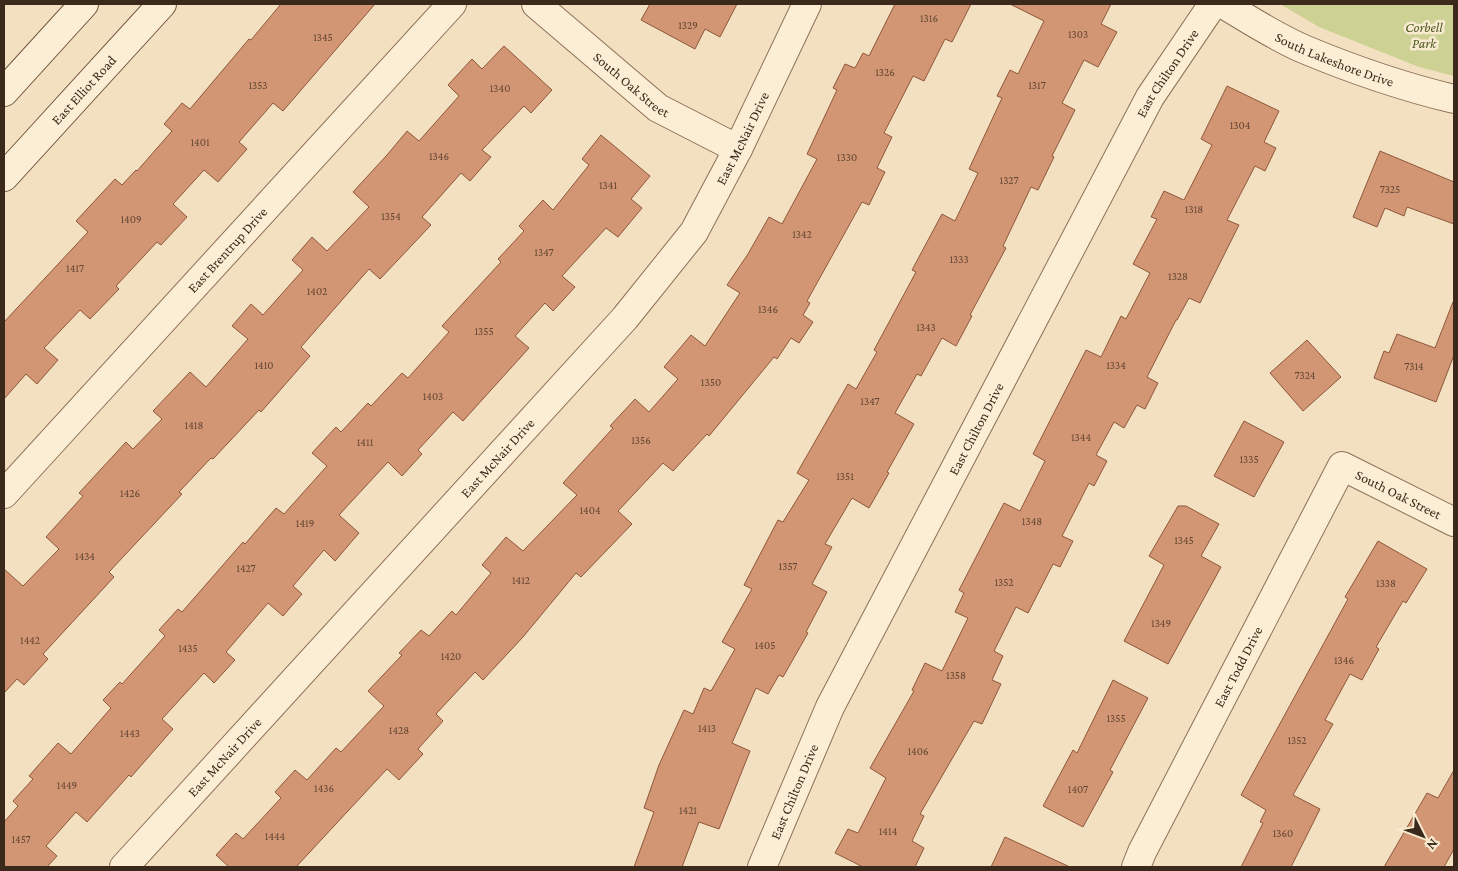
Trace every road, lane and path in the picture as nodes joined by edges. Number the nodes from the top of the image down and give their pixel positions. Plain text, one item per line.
1 (84, 4) edge
2 (162, 4) edge
3 (452, 4) edge
4 (536, 4) edge
5 (807, 4) edge
6 (1213, 4) edge
7 (1223, 4) edge
8 (4, 92) edge
9 (1454, 99) edge
10 (738, 149) junction
11 (4, 177) edge
12 (1342, 466) joint
13 (4, 494) edge
14 (1454, 522) edge
15 (124, 867) edge
16 (762, 867) edge
17 (1136, 867) edge

1 - 8 street
2 - 11 street, East Elliot Road
3 - 13 street, East Brentrup Drive
4 - 10 street, South Oak Street
5 - 10 street, East McNair Drive
6 - 16 street, East Chilton Drive
7 - 9 street, South Lakeshore Drive
10 - 15 street, East McNair Drive
12 - 14 street, South Oak Street
12 - 17 street, East Todd Drive

